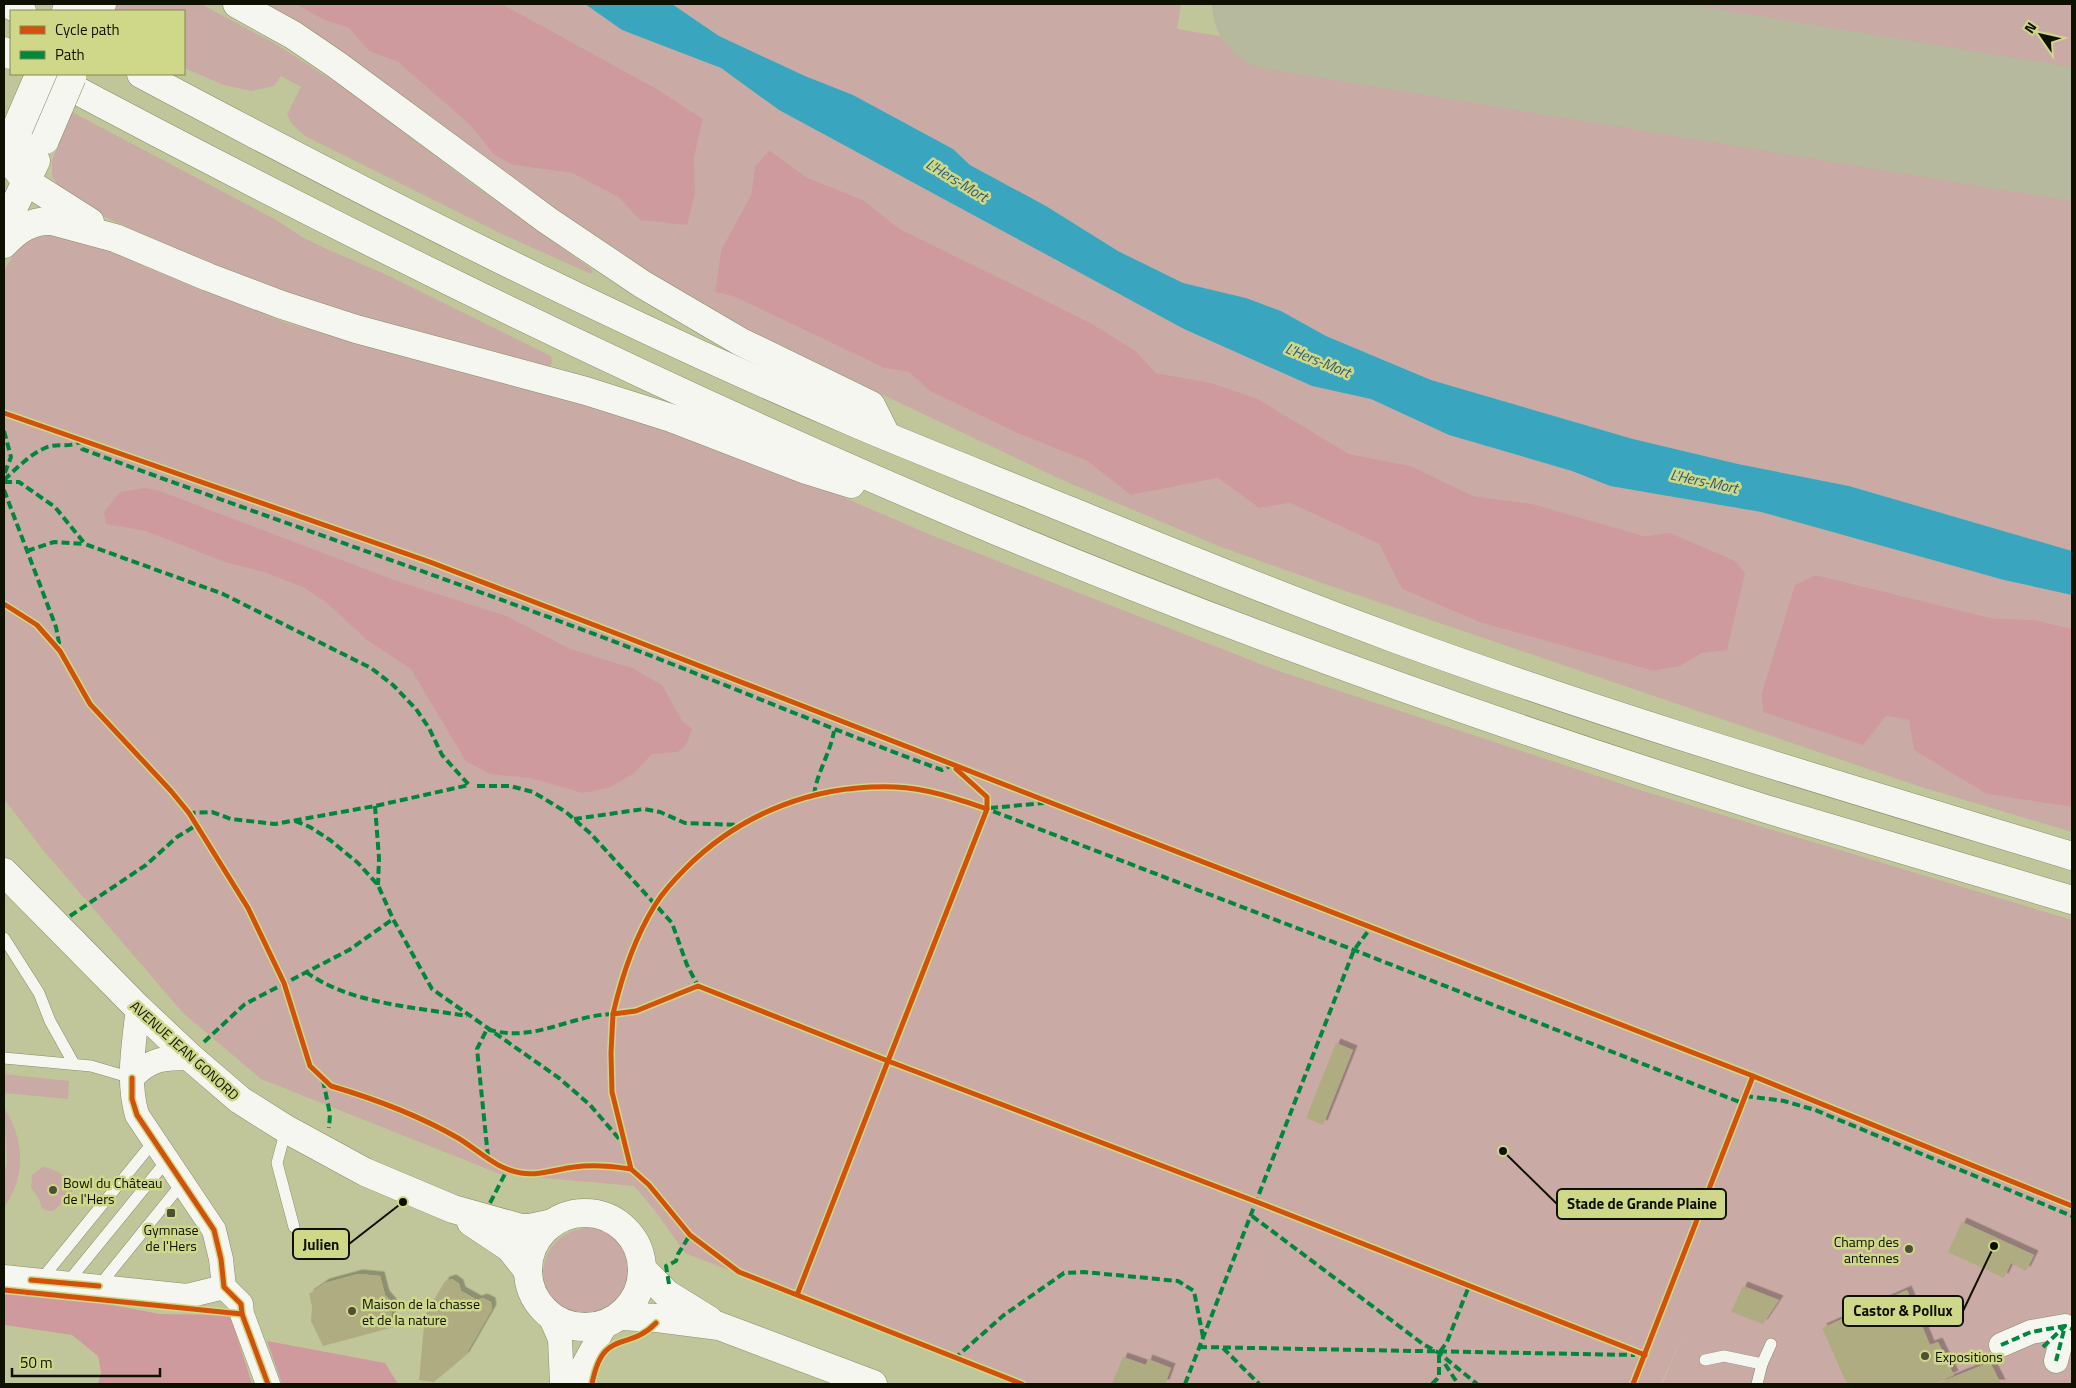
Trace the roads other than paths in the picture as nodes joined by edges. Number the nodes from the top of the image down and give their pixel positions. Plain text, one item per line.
1 (8, 4) edge
2 (237, 4) edge
3 (20, 10) edge
4 (39, 75) edge
5 (61, 75) edge
6 (64, 75) edge
7 (143, 75) edge
8 (31, 133) junction
9 (4, 155) edge
10 (27, 182) junction
11 (4, 227) edge
12 (115, 238) junction
13 (4, 244) edge
14 (886, 435) junction
15 (999, 532) junction
16 (2072, 856) edge
17 (4, 872) edge
18 (2072, 900) edge
19 (4, 938) edge
20 (138, 1008) junction
21 (4, 1058) edge
22 (191, 1058) junction
23 (74, 1064) junction
24 (132, 1078) junction
25 (286, 1129) junction
26 (161, 1150) junction
27 (183, 1182) junction
28 (453, 1210) junction
29 (553, 1223) junction
30 (294, 1227) dead end
31 (643, 1270) junction
32 (528, 1271) junction
33 (4, 1277) edge
34 (40, 1280) junction
35 (67, 1283) junction
36 (98, 1286) junction
37 (224, 1287) junction
38 (550, 1316) junction
39 (613, 1320) junction
40 (719, 1326) junction
41 (2069, 1327) edge
42 (1771, 1344) dead end
43 (2002, 1345) dead end
44 (2050, 1354) dead end
45 (1705, 1360) dead end
46 (1762, 1364) junction
47 (268, 1384) edge
48 (562, 1384) edge
49 (580, 1384) edge
50 (873, 1384) edge
51 (1757, 1384) edge

1 - 3 main road
2 - 14 main road
4 - 8 main road
5 - 8 main road, bridge
6 - 15 main road
7 - 14 main road
8 - 9 main road
8 - 10 main road
9 - 10 main road
10 - 11 main road
10 - 12 main road
12 - 13 main road
12 - 15 main road
14 - 16 main road
15 - 18 main road
17 - 20 main road, AVENUE JEAN GONORD
19 - 23 lane
20 - 22 main road, AVENUE JEAN GONORD
20 - 24 street
21 - 23 lane
22 - 24 street
22 - 25 main road, AVENUE JEAN GONORD
23 - 24 lane
24 - 26 street
25 - 28 main road, AVENUE JEAN GONORD
25 - 30 lane
26 - 27 street
26 - 34 lane
26 - 35 lane
27 - 36 lane
27 - 37 street
28 - 29 main road, AVENUE JEAN GONORD
28 - 32 main road, AVENUE JEAN GONORD
29 - 31 main road, AVENUE JEAN GONORD
29 - 32 main road, AVENUE JEAN GONORD
31 - 39 main road, AVENUE JEAN GONORD
31 - 40 main road, AVENUE JEAN GONORD
32 - 38 main road, AVENUE JEAN GONORD
33 - 34 street
34 - 35 street
35 - 36 street
36 - 37 street
37 - 47 street
38 - 39 main road, AVENUE JEAN GONORD
38 - 48 street
39 - 40 main road, AVENUE JEAN GONORD
39 - 49 street
40 - 50 main road, AVENUE JEAN GONORD
41 - 43 street
41 - 44 street
42 - 46 lane
45 - 46 lane
46 - 51 lane

